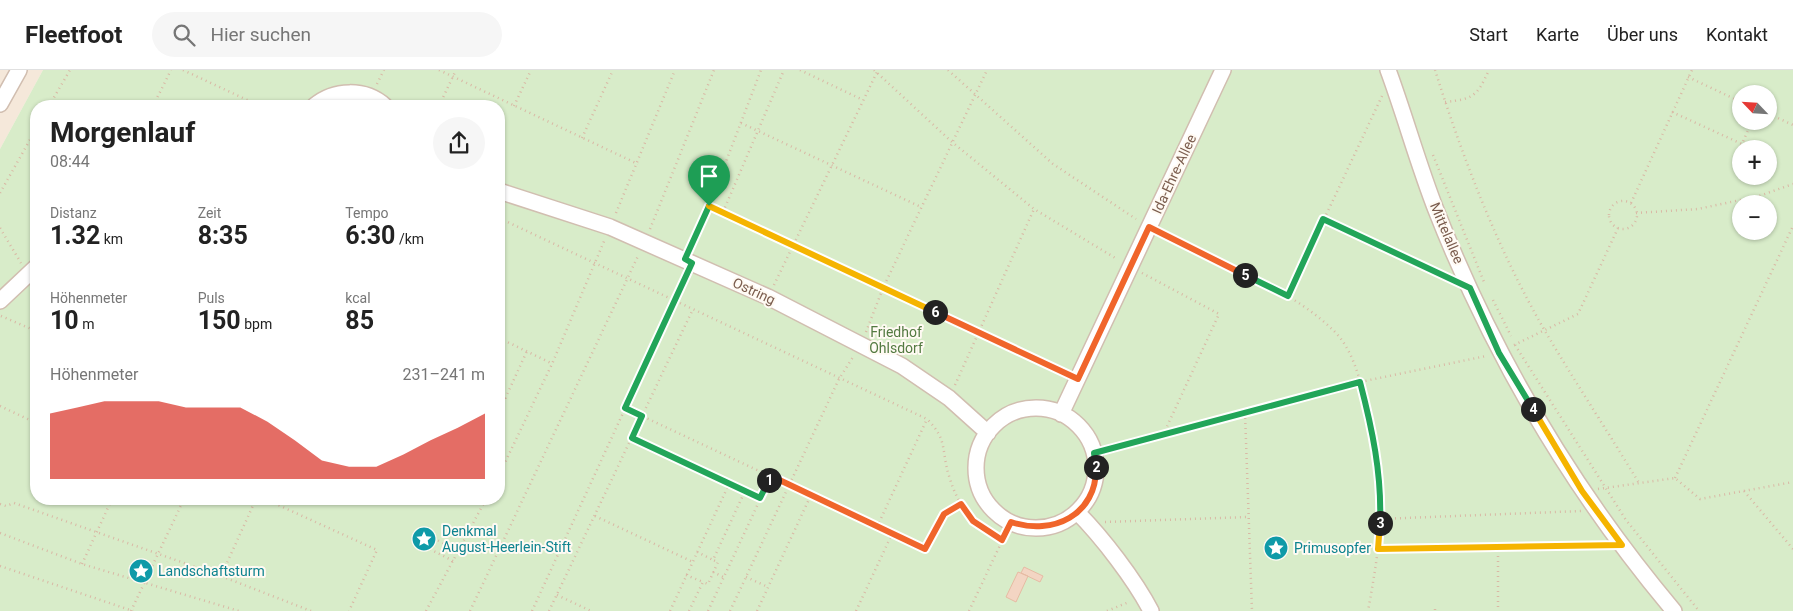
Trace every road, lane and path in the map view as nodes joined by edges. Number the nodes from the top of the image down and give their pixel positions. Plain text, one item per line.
1 (19, 70) edge
2 (70, 70) edge
3 (171, 70) edge
4 (183, 70) edge
5 (439, 70) edge
6 (456, 70) edge
7 (531, 70) edge
8 (613, 70) edge
9 (675, 70) edge
10 (714, 70) edge
11 (761, 70) edge
12 (784, 70) edge
13 (800, 70) edge
14 (948, 70) edge
15 (1223, 70) edge
16 (1436, 70) edge
17 (1489, 70) edge
18 (1692, 70) edge
19 (876, 71) edge
20 (1389, 74) edge
21 (453, 77) junction
22 (1688, 77) junction
23 (1732, 98) edge
24 (52, 100) edge
25 (156, 100) edge
26 (247, 100) edge
27 (323, 100) edge
28 (376, 100) edge
29 (442, 100) edge
30 (501, 100) edge
31 (863, 100) junction
32 (505, 102) edge
33 (1445, 102) junction
34 (0, 104) edge
35 (514, 106) junction
36 (1672, 112) junction
37 (1778, 118) edge
38 (741, 122) junction
39 (1793, 125) edge
40 (758, 130) junction
41 (1748, 130) edge
42 (582, 138) junction
43 (30, 140) edge
44 (1432, 151) dead end
45 (638, 164) junction
46 (832, 164) junction
47 (1793, 184) edge
48 (0, 193) edge
49 (505, 193) edge
50 (1630, 203) junction
51 (709, 206) junction
52 (921, 207) dead end
53 (1034, 209) junction
54 (723, 212) junction
55 (1636, 213) junction
56 (1323, 219) junction
57 (505, 221) edge
58 (1793, 226) edge
59 (610, 227) junction
60 (1149, 227) junction
61 (0, 228) edge
62 (1618, 228) junction
63 (645, 242) junction
64 (793, 245) junction
65 (689, 261) junction
66 (596, 264) junction
67 (30, 267) edge
68 (1130, 267) junction
69 (30, 272) edge
70 (628, 278) junction
71 (1470, 288) junction
72 (1487, 288) dead end
73 (1288, 296) junction
74 (1491, 296) dead end
75 (768, 297) junction
76 (675, 300) junction
77 (0, 301) edge
78 (694, 309) junction
79 (0, 316) edge
80 (30, 329) edge
81 (1545, 330) junction
82 (978, 332) junction
83 (505, 341) edge
84 (1515, 345) junction
85 (528, 351) junction
86 (1499, 353) junction
87 (552, 364) junction
88 (1078, 379) junction
89 (1360, 382) junction
90 (949, 398) junction
91 (505, 399) edge
92 (0, 406) edge
93 (625, 408) junction
94 (1245, 412) junction
95 (1062, 414) junction
96 (642, 416) junction
97 (927, 419) junction
98 (30, 420) edge
99 (988, 433) junction
100 (1164, 434) junction
101 (632, 438) junction
102 (1094, 453) junction
103 (506, 460) edge
104 (771, 476) junction
105 (1675, 478) junction
106 (1793, 482) edge
107 (1639, 483) junction
108 (729, 484) junction
109 (1605, 488) junction
110 (745, 491) junction
111 (1582, 491) junction
112 (1744, 491) junction
113 (811, 495) junction
114 (760, 498) junction
115 (0, 504) edge
116 (961, 504) junction
117 (109, 505) edge
118 (181, 505) edge
119 (253, 505) edge
120 (278, 505) edge
121 (483, 505) edge
122 (1596, 511) junction
123 (595, 516) junction
124 (1248, 517) junction
125 (1083, 518) junction
126 (1380, 519) junction
127 (1011, 522) junction
128 (877, 527) junction
129 (97, 532) junction
130 (0, 533) edge
131 (892, 534) junction
132 (1002, 540) junction
133 (1622, 545) junction
134 (1498, 546) junction
135 (1378, 549) junction
136 (1793, 549) edge
137 (459, 551) junction
138 (697, 552) junction
139 (157, 555) junction
140 (713, 560) junction
141 (453, 562) junction
142 (693, 562) junction
143 (82, 564) junction
144 (0, 566) edge
145 (713, 572) junction
146 (686, 575) junction
147 (221, 576) junction
148 (724, 577) junction
149 (746, 577) dead end
150 (145, 582) junction
151 (703, 582) junction
152 (768, 587) junction
153 (557, 595) junction
154 (1144, 596) junction
155 (132, 611) edge
156 (238, 611) edge
157 (311, 611) edge
158 (349, 611) edge
159 (426, 611) edge
160 (470, 611) edge
161 (533, 611) edge
162 (550, 611) edge
163 (591, 611) edge
164 (670, 611) edge
165 (689, 611) edge
166 (708, 611) edge
167 (757, 611) edge
168 (856, 611) edge
169 (969, 611) edge
170 (1107, 611) edge
171 (1151, 611) edge
172 (1252, 611) edge
173 (1368, 611) edge
174 (1498, 611) edge
175 (1674, 611) edge
176 (1698, 611) edge

1 - 34 street
2 - 24 path
3 - 25 path
4 - 26 path
5 - 21 path
6 - 21 path
7 - 35 path
8 - 42 path
9 - 45 path
10 - 63 path
11 - 38 path
12 - 40 path
13 - 31 path
14 - 60 path
15 - 60 street, Ida-Ehre-Allee
16 - 33 path
17 - 33 path
18 - 22 path
19 - 31 path
19 - 53 path
20 - 56 path
20 - 71 street, Mittelallee
21 - 29 path
21 - 30 path
22 - 23 path
22 - 36 path
27 - 28 street
31 - 46 path
32 - 35 path
33 - 81 path
35 - 42 path
36 - 41 path
36 - 50 path
37 - 39 path
38 - 40 path
38 - 51 path
40 - 46 path
40 - 54 path
42 - 45 path
43 - 48 path
44 - 72 path
45 - 59 path
46 - 52 path
46 - 64 path
47 - 55 path
49 - 59 street, Ostring
50 - 55 path
50 - 62 path
51 - 54 path
51 - 65 path
53 - 68 path
53 - 82 path
54 - 64 path
55 - 62 path
56 - 71 path
56 - 73 path
57 - 66 path
58 - 105 path
59 - 63 street, Ostring
59 - 66 path
60 - 68 street, Ida-Ehre-Allee
60 - 73 path
61 - 67 path
62 - 81 path
63 - 65 street, Ostring
63 - 70 path
64 - 75 path
64 - 82 path
65 - 75 street, Ostring
65 - 76 path
66 - 70 path
66 - 87 path
68 - 88 street, Ida-Ehre-Allee
68 - 100 path
69 - 77 street
70 - 76 path
70 - 160 path
71 - 86 street, Mittelallee
73 - 89 path
74 - 84 path
75 - 90 street, Ostring
76 - 78 path
76 - 93 path
78 - 96 path
78 - 97 path
79 - 80 path
81 - 84 path
81 - 107 path
82 - 88 path
82 - 90 path
83 - 85 path
84 - 86 path
84 - 109 path
85 - 87 path
85 - 91 path
86 - 89 path
86 - 111 street, Mittelallee
87 - 103 path
88 - 95 street, Ida-Ehre-Allee
89 - 94 path
89 - 126 path
90 - 99 street, Ostring
92 - 98 path
93 - 96 path
93 - 161 path
94 - 100 path
94 - 124 path
95 - 99 street
95 - 102 street
96 - 101 path
96 - 104 path
97 - 116 path
97 - 128 path
99 - 127 street
100 - 102 path
101 - 108 path
101 - 123 path
102 - 125 street
104 - 113 path
104 - 114 path
105 - 107 path
105 - 112 path
106 - 112 path
107 - 109 path
108 - 110 path
108 - 138 path
109 - 111 path
109 - 176 path
110 - 114 path
110 - 140 path
111 - 122 street, Mittelallee
112 - 136 path
113 - 128 path
113 - 152 path
114 - 148 path
115 - 129 path
116 - 131 path
116 - 132 path
117 - 129 path
118 - 139 path
119 - 147 path
120 - 158 path
121 - 137 path
122 - 126 path
122 - 133 street, Mittelallee
123 - 142 path
123 - 153 path
124 - 125 path
124 - 172 path
125 - 127 street
125 - 154 street
126 - 135 path
127 - 132 path
128 - 131 path
129 - 139 path
129 - 143 path
130 - 143 path
131 - 168 path
132 - 169 path
133 - 134 path
133 - 175 street, Mittelallee
134 - 135 path
134 - 174 path
135 - 173 path
137 - 141 path
137 - 141 path
138 - 140 path
138 - 142 path
139 - 147 path
139 - 150 path
140 - 145 path
141 - 159 path
142 - 146 path
143 - 150 path
144 - 155 path
145 - 148 path
145 - 151 path
146 - 151 path
146 - 164 path
147 - 157 path
148 - 166 path
149 - 152 path
150 - 155 path
150 - 156 path
151 - 165 path
152 - 167 path
153 - 162 path
153 - 163 path
154 - 170 path
154 - 171 street

